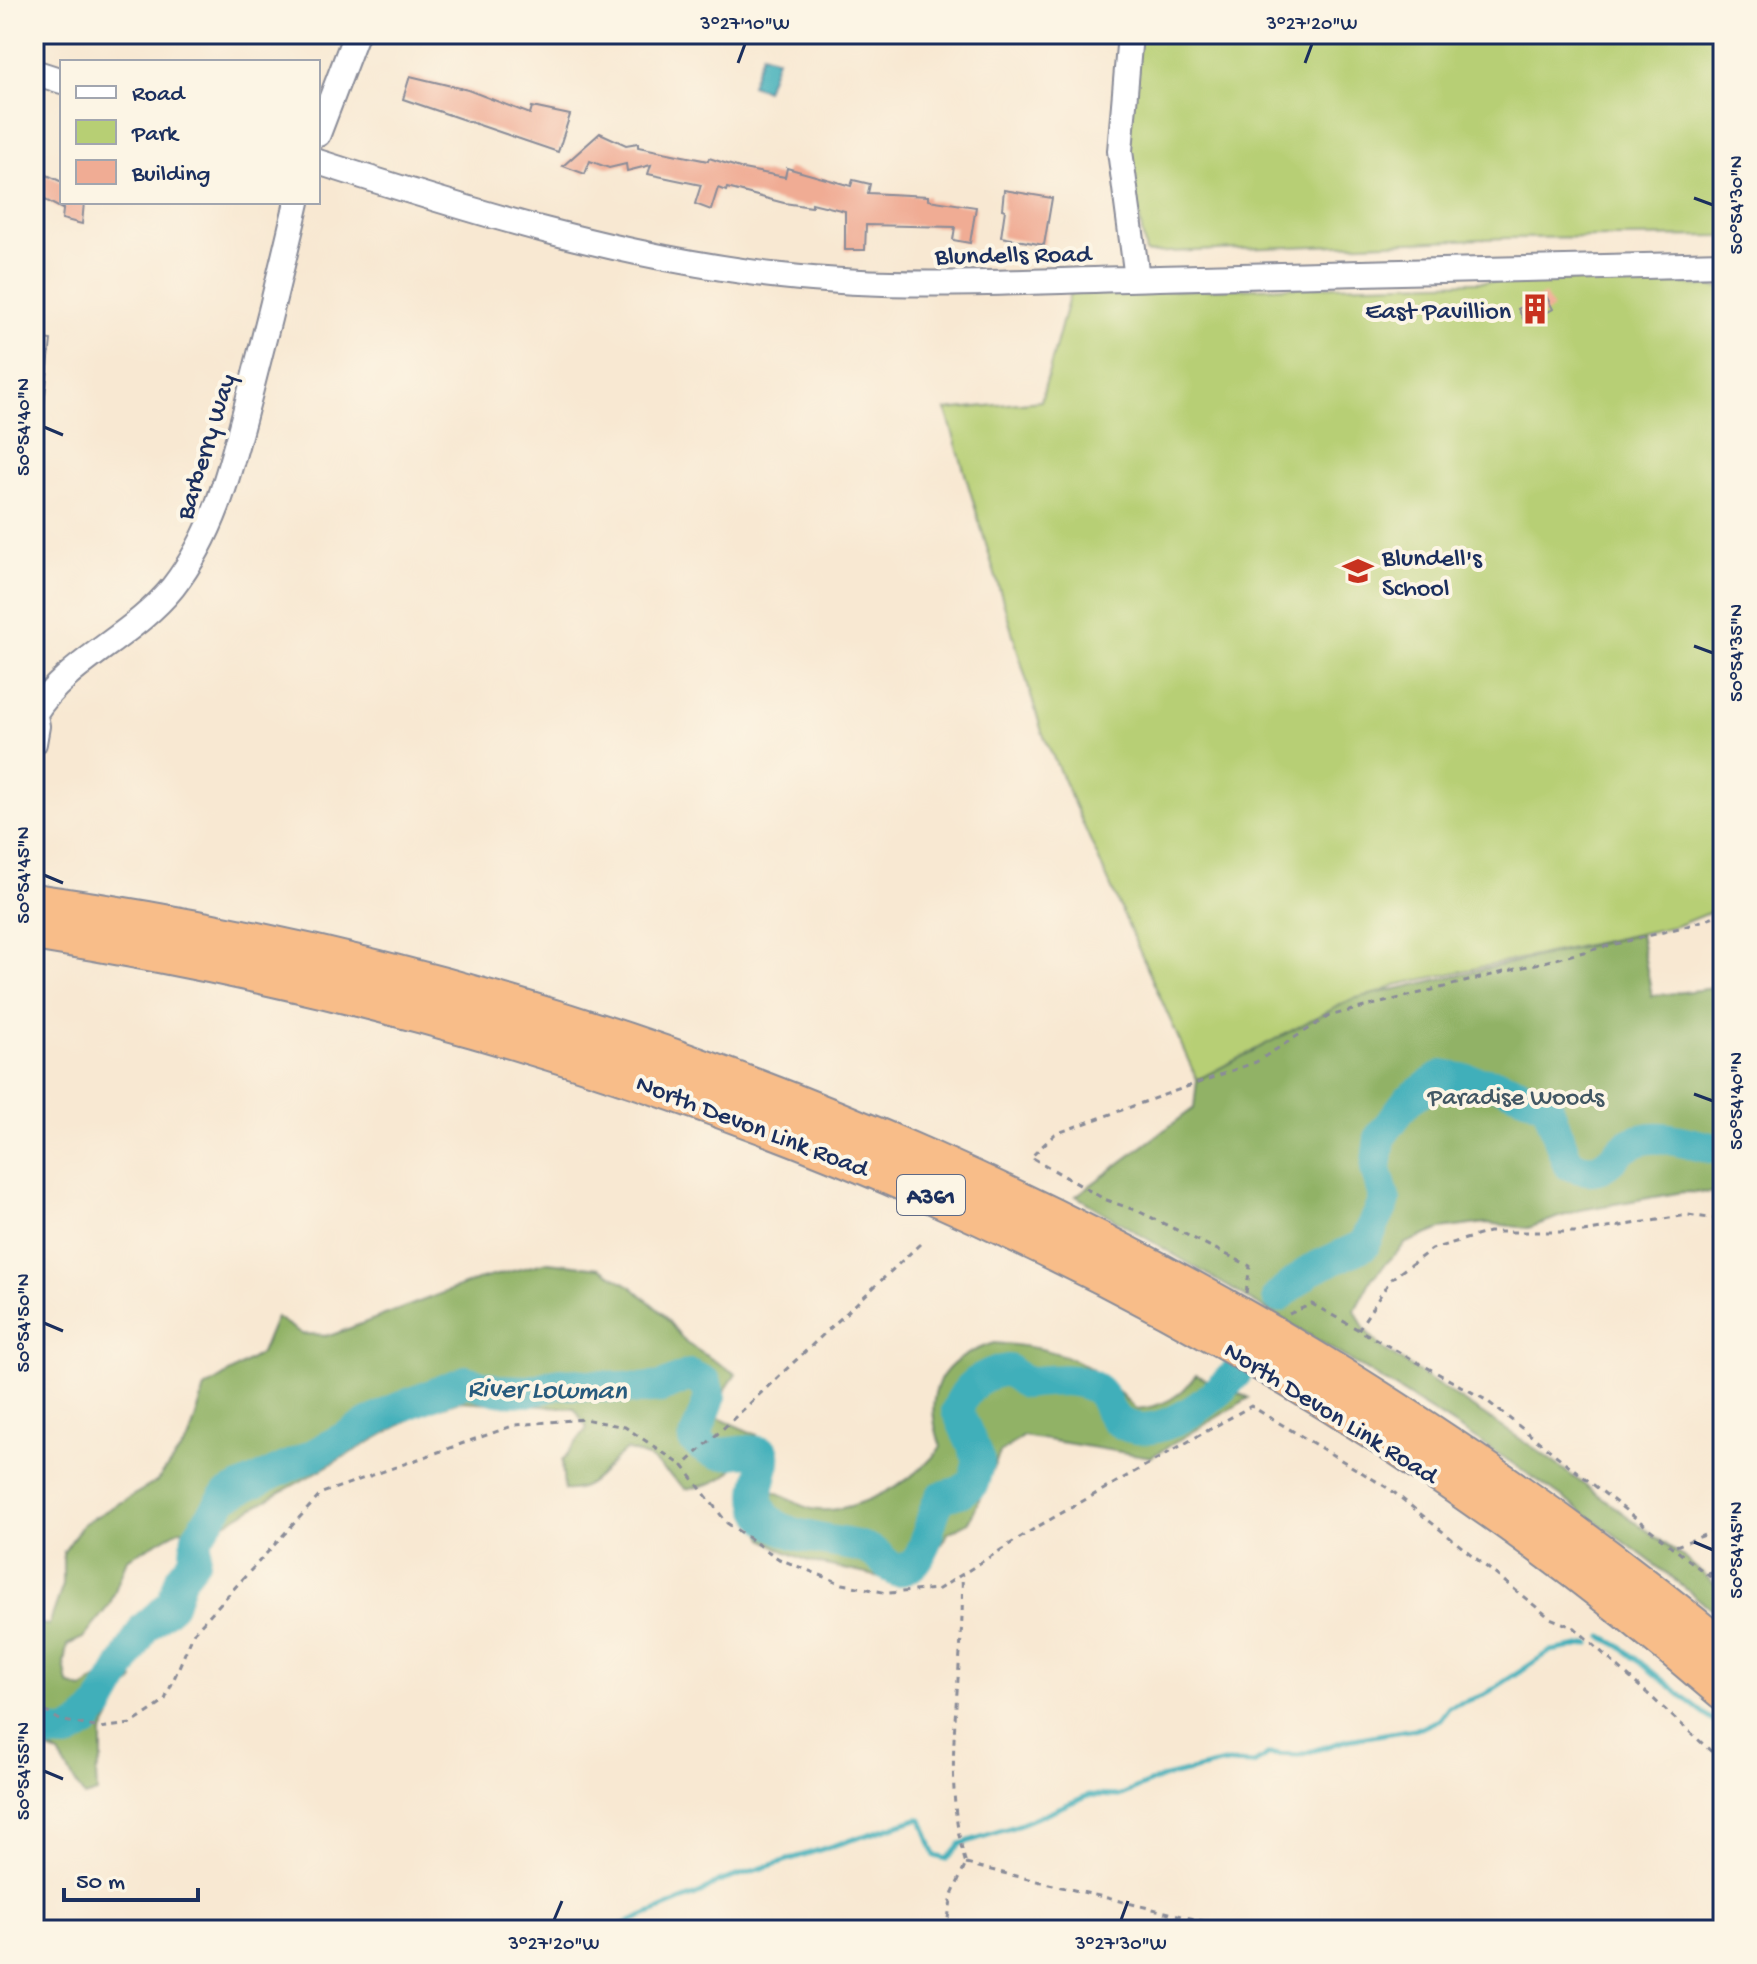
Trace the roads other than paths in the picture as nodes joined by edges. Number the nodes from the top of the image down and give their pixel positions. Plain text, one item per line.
1 (356, 34) edge
2 (1130, 34) edge
3 (34, 72) edge
4 (60, 80) edge
5 (320, 129) edge
6 (320, 163) edge
7 (296, 204) edge
8 (1723, 264) edge
9 (1137, 278) junction
10 (88, 661) junction
11 (34, 681) edge
12 (34, 712) edge
13 (34, 743) edge
14 (34, 902) edge
15 (34, 932) edge
16 (1723, 1649) edge
17 (1723, 1691) edge

1 - 5 street
2 - 9 street
3 - 4 street
6 - 9 street, Blundells Road
7 - 10 street, Barberry Way
8 - 9 street, Blundells Road
10 - 11 street, Barberry Way
10 - 12 street, Barberry Way
12 - 13 street
14 - 16 highway, North Devon Link Road / A361
15 - 17 highway, North Devon Link Road / A361

